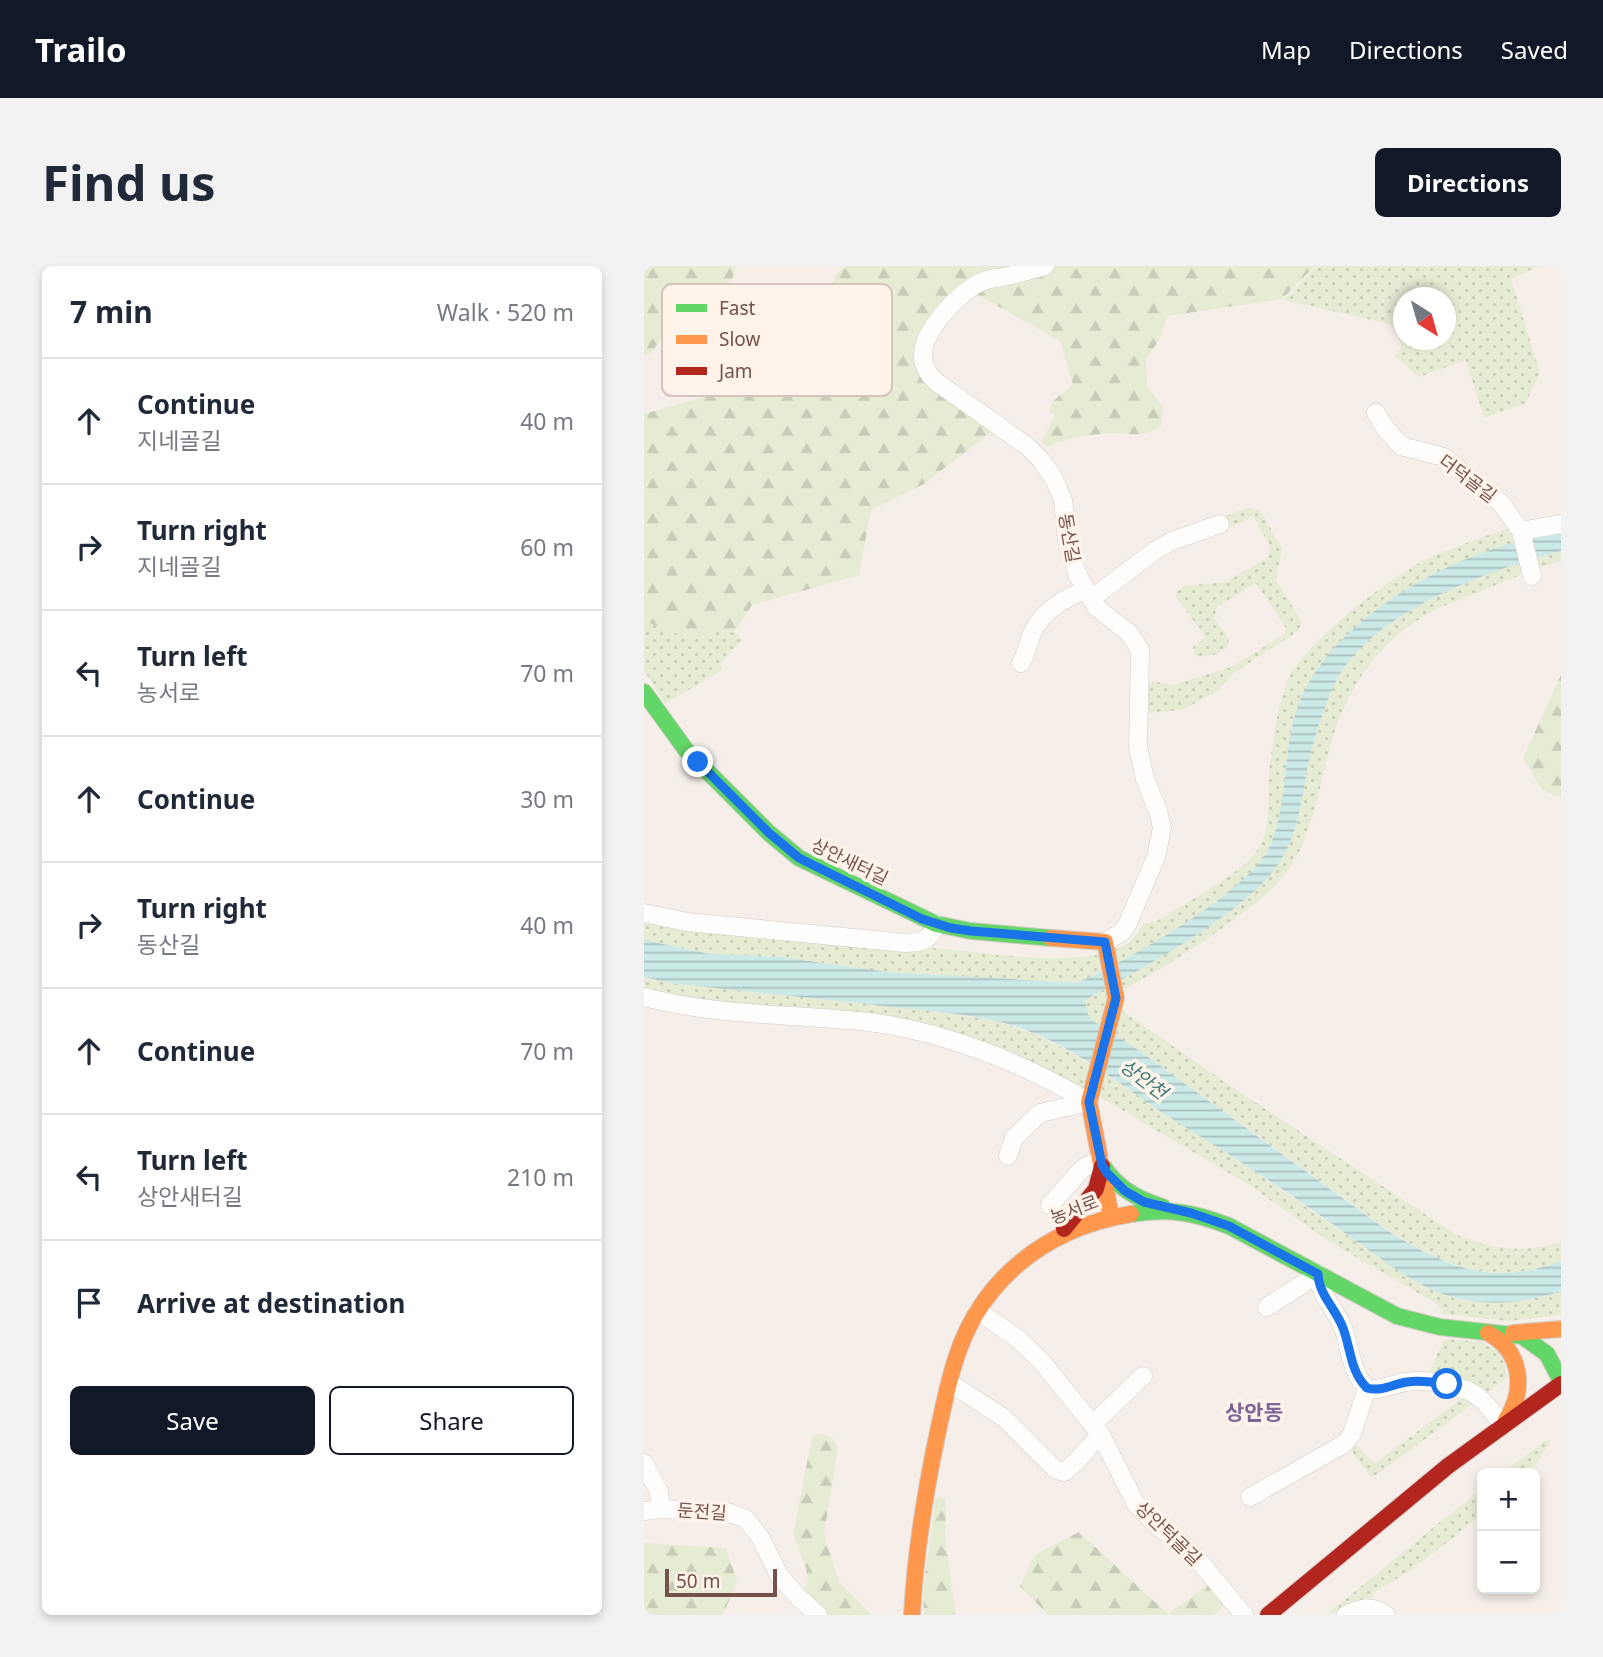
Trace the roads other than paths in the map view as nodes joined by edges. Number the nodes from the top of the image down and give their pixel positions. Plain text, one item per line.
1 (1045, 266) edge
2 (1376, 413) dead end
3 (1220, 524) dead end
4 (1561, 524) edge
5 (1521, 533) junction
6 (1531, 573) dead end
7 (1088, 594) junction
8 (1021, 663) dead end
9 (644, 692) edge
10 (644, 913) edge
11 (936, 924) junction
12 (1106, 946) junction
13 (644, 997) edge
14 (1089, 1097) junction
15 (1008, 1157) dead end
16 (1102, 1163) junction
17 (1050, 1206) dead end
18 (1171, 1210) junction
19 (1111, 1216) junction
20 (1056, 1235) junction
21 (1318, 1274) junction
22 (1268, 1307) dead end
23 (978, 1311) junction
24 (1561, 1329) edge
25 (1484, 1332) junction
26 (1504, 1333) junction
27 (1143, 1376) dead end
28 (950, 1383) junction
29 (1561, 1383) edge
30 (1367, 1388) junction
31 (1502, 1423) junction
32 (1097, 1430) junction
33 (644, 1463) edge
34 (1250, 1497) dead end
35 (649, 1509) edge
36 (818, 1615) edge
37 (912, 1615) edge
38 (1244, 1615) edge
39 (1268, 1615) edge
40 (1346, 1615) edge
41 (1386, 1615) edge

1 - 7 street, 동산길
2 - 5 street, 더덕골길
3 - 7 street
4 - 5 street
5 - 6 street
7 - 8 street
7 - 12 street, 동산길
9 - 11 street, 상안새터길
10 - 11 street
11 - 12 street, 상안새터길
12 - 14 street
13 - 14 street
14 - 15 street
14 - 16 street
16 - 17 street
16 - 18 street
16 - 19 street
16 - 20 street
18 - 19 street, 농서로
18 - 21 street, 농서로
19 - 20 street, 농서로
20 - 23 street, 농서로
21 - 22 street
21 - 25 street, 농서로
21 - 30 street
23 - 28 street, 농서로
23 - 32 street, 상안턱골길
24 - 26 street
25 - 26 street, 농서로
25 - 31 street
26 - 29 street, 농서로
27 - 32 street
28 - 32 street
28 - 37 street, 농서로
29 - 31 street, 농서로
30 - 31 street
30 - 34 street
31 - 39 street, 농서로
32 - 38 street, 상안턱골길
33 - 35 street, 둔전길
35 - 36 street, 둔전길
40 - 41 street

